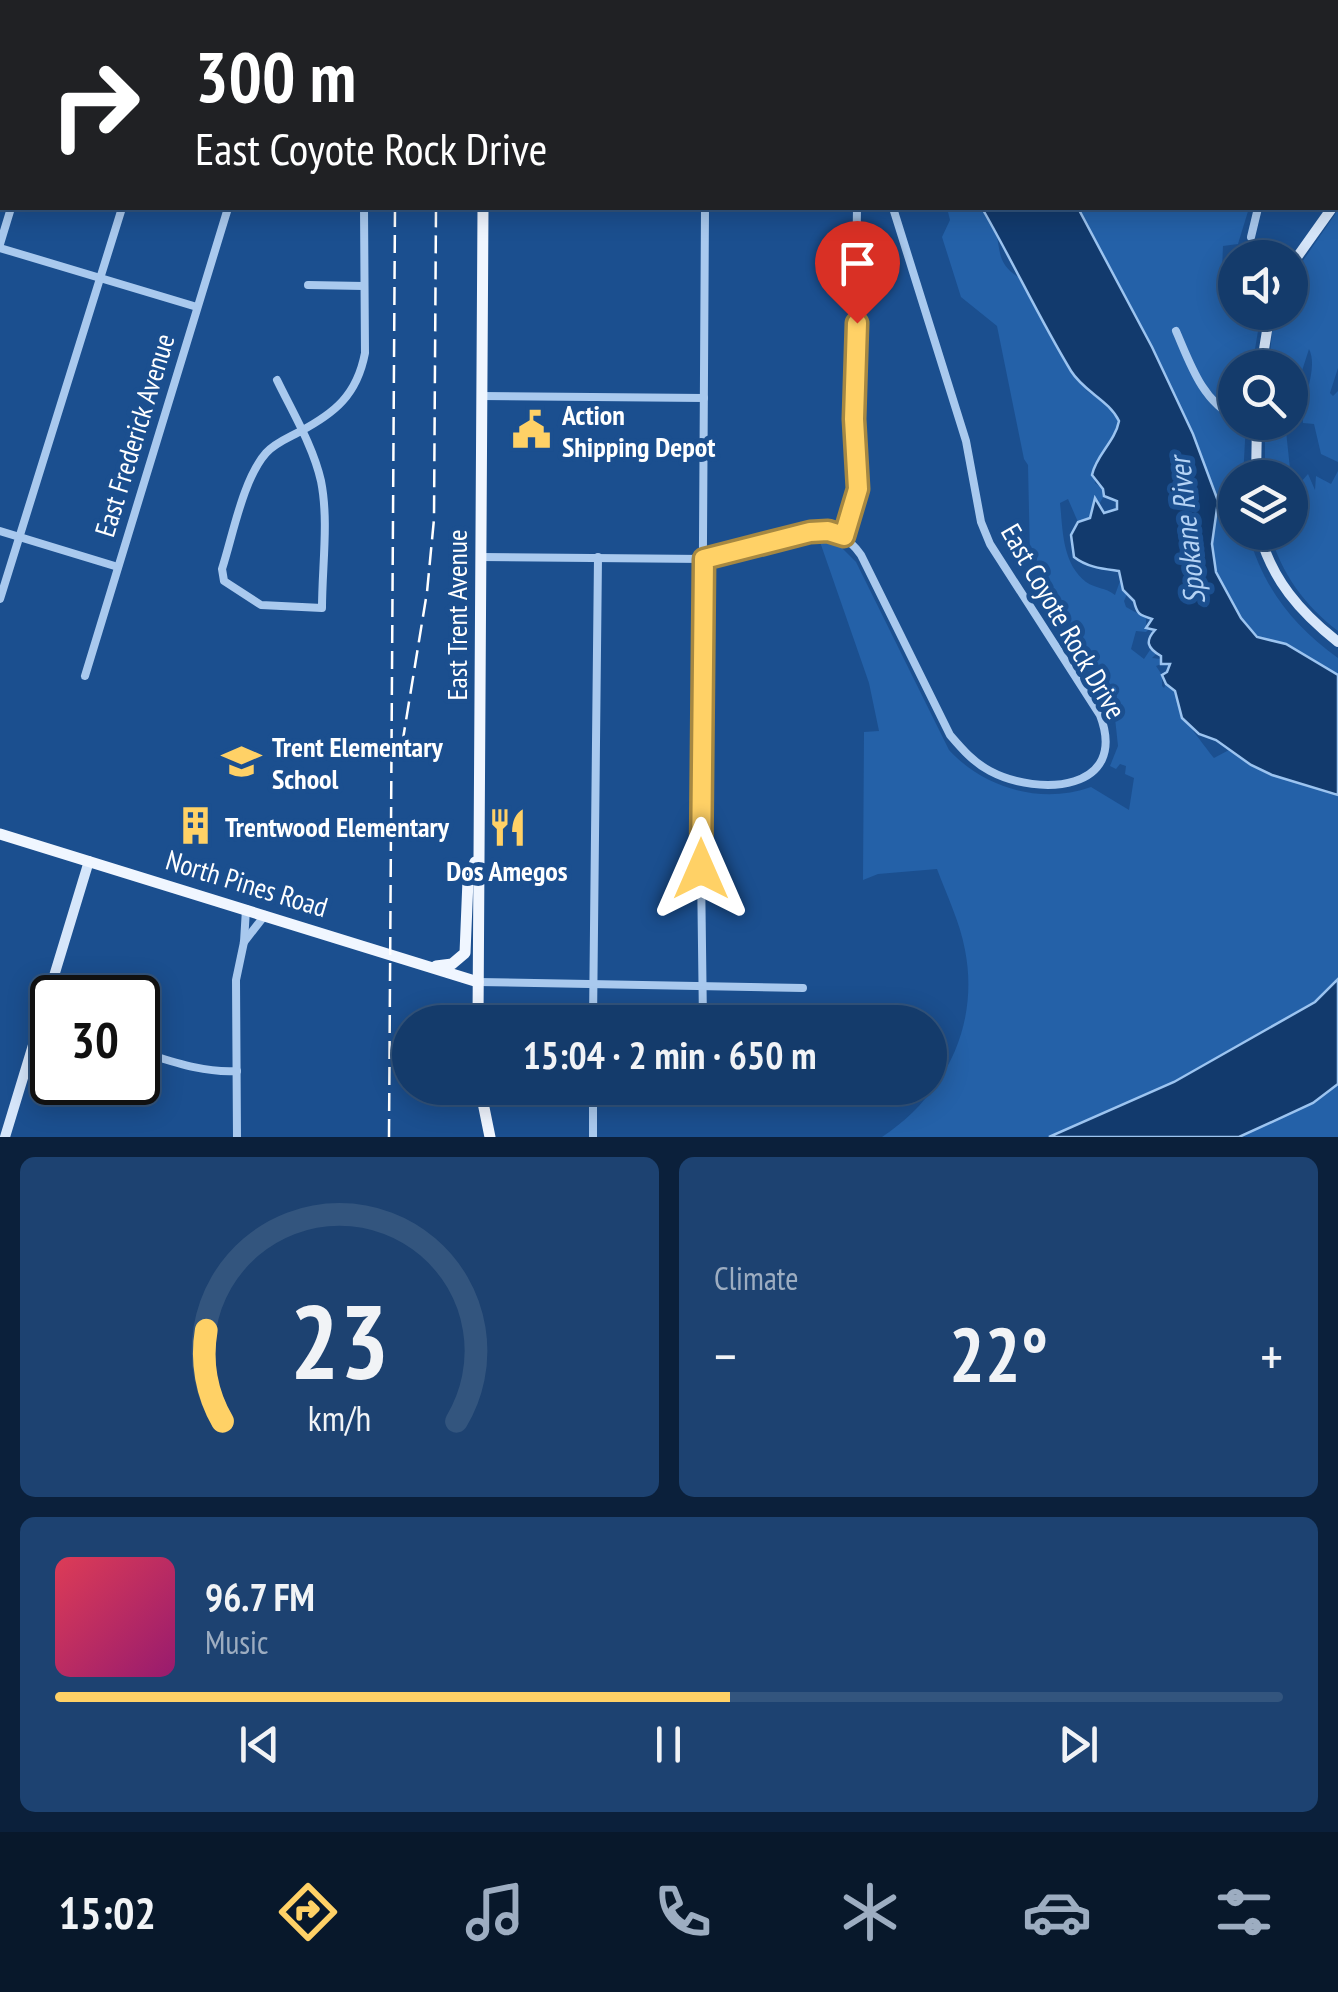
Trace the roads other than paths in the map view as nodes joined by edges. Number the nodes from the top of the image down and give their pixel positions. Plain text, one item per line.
1 (10, 210) edge
2 (121, 210) edge
3 (227, 210) edge
4 (364, 210) edge
5 (482, 210) edge
6 (705, 210) edge
7 (857, 210) edge
8 (894, 210) edge
9 (1258, 210) edge
10 (1331, 210) edge
11 (1251, 237) dead end
12 (1308, 242) edge
13 (0, 246) edge
14 (101, 278) junction
15 (308, 285) dead end
16 (364, 286) junction
17 (197, 307) junction
18 (1176, 331) dead end
19 (277, 380) dead end
20 (481, 396) junction
21 (704, 398) junction
22 (1218, 407) edge
23 (302, 431) junction
24 (0, 531) edge
25 (844, 536) junction
26 (19, 537) junction
27 (1267, 550) edge
28 (481, 557) junction
29 (598, 558) junction
30 (704, 559) junction
31 (118, 567) junction
32 (0, 599) edge
33 (1338, 642) edge
34 (84, 676) dead end
35 (0, 834) edge
36 (479, 854) junction
37 (89, 861) junction
38 (246, 909) junction
39 (265, 914) junction
40 (244, 942) junction
41 (432, 966) junction
42 (59, 975) edge
43 (478, 982) junction
44 (594, 986) junction
45 (703, 986) junction
46 (802, 988) dead end
47 (478, 1005) edge
48 (594, 1005) edge
49 (703, 1005) edge
50 (160, 1057) edge
51 (30, 1067) edge
52 (237, 1071) junction
53 (483, 1105) edge
54 (593, 1105) edge
55 (5, 1137) edge
56 (237, 1137) edge
57 (490, 1137) edge
58 (592, 1137) edge

1 - 13 street
2 - 14 street
3 - 17 street, East Frederick Avenue
4 - 16 street
5 - 20 main road, East Trent Avenue
6 - 21 street
7 - 25 street
8 - 25 street, East Coyote Rock Drive
9 - 11 street
10 - 12 street
13 - 14 street
14 - 17 street
14 - 26 street
15 - 16 street
16 - 23 street
17 - 31 street, East Frederick Avenue
18 - 22 street
19 - 23 street
20 - 21 street
20 - 28 main road, East Trent Avenue
21 - 30 street
23 - 23 street
24 - 26 street
25 - 30 street
26 - 31 street
26 - 32 street
27 - 33 street
28 - 29 street
28 - 36 main road, East Trent Avenue
29 - 30 street
29 - 44 street
30 - 45 street
31 - 34 street, East Frederick Avenue
35 - 37 main road, North Pines Road
36 - 41 main road
36 - 43 main road, East Trent Avenue
37 - 38 main road, North Pines Road
37 - 42 street
38 - 39 main road, North Pines Road
38 - 40 street
39 - 40 street
39 - 41 main road, North Pines Road
40 - 52 street
41 - 43 main road, North Pines Road
43 - 44 street
43 - 47 main road, East Trent Avenue
44 - 45 street
44 - 48 street
45 - 46 street
45 - 49 street
50 - 52 street
51 - 55 street
52 - 56 street
53 - 57 main road
54 - 58 street

